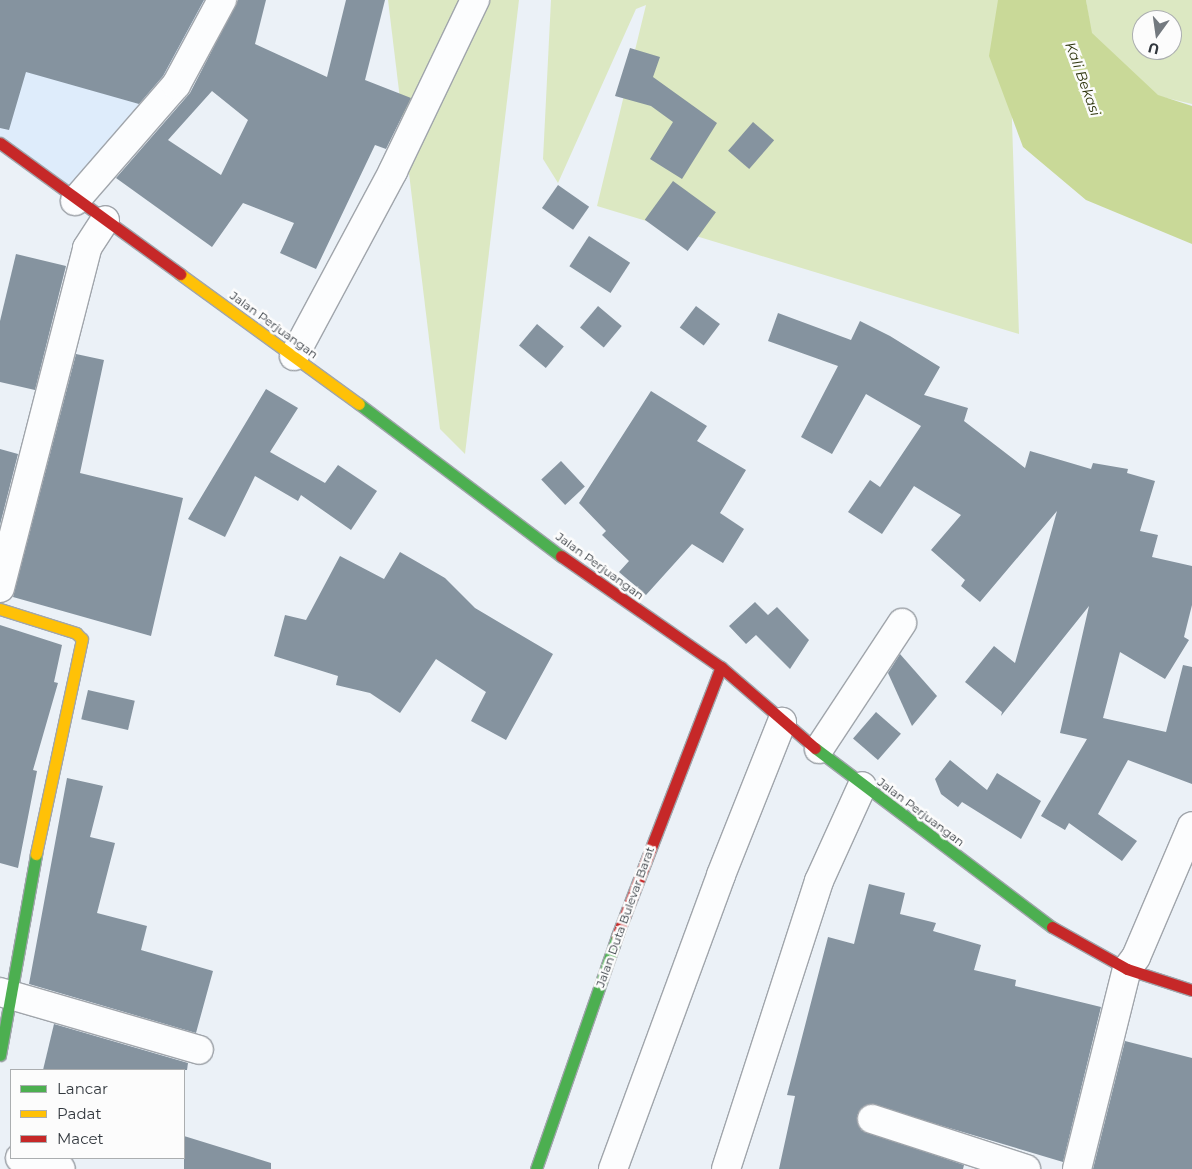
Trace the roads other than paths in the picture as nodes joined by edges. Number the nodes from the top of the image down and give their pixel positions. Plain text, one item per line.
1 (222, 0) edge
2 (475, 0) edge
3 (0, 143) edge
4 (75, 201) junction
5 (105, 220) junction
6 (294, 356) junction
7 (0, 588) edge
8 (0, 609) edge
9 (902, 623) dead end
10 (721, 667) junction
11 (782, 722) junction
12 (819, 749) junction
13 (862, 786) junction
14 (1192, 826) edge
15 (1127, 969) junction
16 (1192, 990) edge
17 (5, 994) edge
18 (199, 1050) dead end
19 (0, 1055) edge
20 (872, 1119) dead end
21 (24, 1159) edge
22 (61, 1169) edge
23 (536, 1169) edge
24 (613, 1169) edge
25 (726, 1169) edge
26 (1026, 1169) edge
27 (1077, 1169) edge

1 - 4 street
2 - 6 street
3 - 4 main road, Jalan Perjuangan
4 - 5 main road, Jalan Perjuangan
5 - 6 main road, Jalan Perjuangan
5 - 7 street
6 - 10 main road, Jalan Perjuangan
8 - 17 main road
9 - 12 street
10 - 11 main road, Jalan Perjuangan
10 - 23 main road, Jalan Duta Bulevar Barat
11 - 12 main road, Jalan Perjuangan
11 - 24 street
12 - 13 main road, Jalan Perjuangan
13 - 15 main road, Jalan Perjuangan
13 - 25 street
14 - 15 street
15 - 16 main road, Jalan Perjuangan
15 - 27 street
17 - 18 street
17 - 19 main road
20 - 26 street
21 - 22 street

